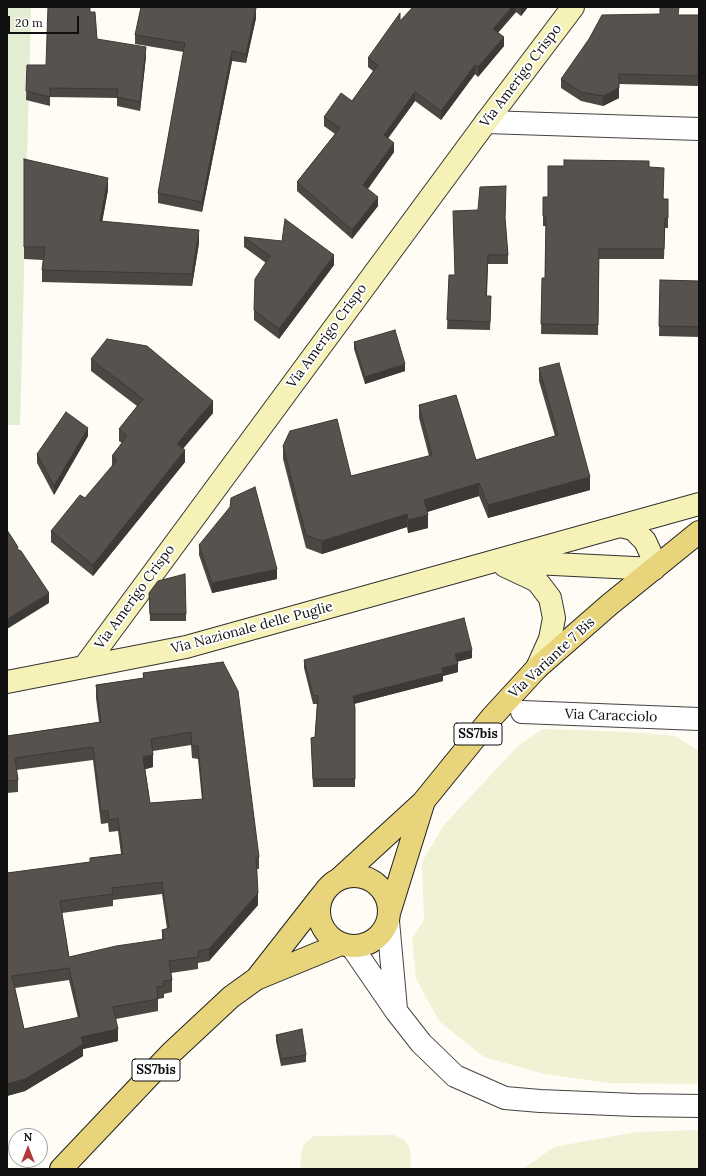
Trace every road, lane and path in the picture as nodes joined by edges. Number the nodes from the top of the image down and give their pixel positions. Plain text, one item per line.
1 (573, 7) edge
2 (486, 122) junction
3 (699, 129) edge
4 (699, 504) edge
5 (621, 526) junction
6 (699, 532) edge
7 (495, 561) junction
8 (654, 569) junction
9 (84, 667) junction
10 (537, 668) junction
11 (7, 682) edge
12 (522, 712) dead end
13 (699, 719) edge
14 (423, 802) junction
15 (339, 879) junction
16 (323, 894) junction
17 (389, 915) junction
18 (346, 945) junction
19 (256, 979) junction
20 (396, 1011) junction
21 (699, 1106) edge
22 (61, 1169) edge

1 - 2 main road, Via Amerigo Crispo
2 - 3 street
2 - 9 main road, Via Amerigo Crispo
4 - 5 main road, Via Nazionale delle Puglie
5 - 7 main road, Via Nazionale delle Puglie
5 - 8 main road
6 - 8 main road, Via Variante 7 Bis / SS7bis
7 - 8 main road, Via Nazionale delle Puglie
7 - 9 main road, Via Nazionale delle Puglie
7 - 10 main road
8 - 10 main road, Via Variante 7 Bis / SS7bis
9 - 11 main road, Via Nazionale delle Puglie
10 - 14 main road, Via Variante 7 Bis / SS7bis
12 - 13 street, Via Caracciolo
14 - 15 main road, Via Variante 7 Bis / SS7bis
14 - 17 main road, Via Variante 7 Bis / SS7bis
15 - 16 main road, SS7bis
15 - 17 main road
16 - 18 main road
16 - 19 main road, SS7bis
17 - 18 main road, SS7bis
17 - 20 street
18 - 19 main road, SS7bis
18 - 20 street
19 - 22 main road, SS7bis
20 - 21 street

